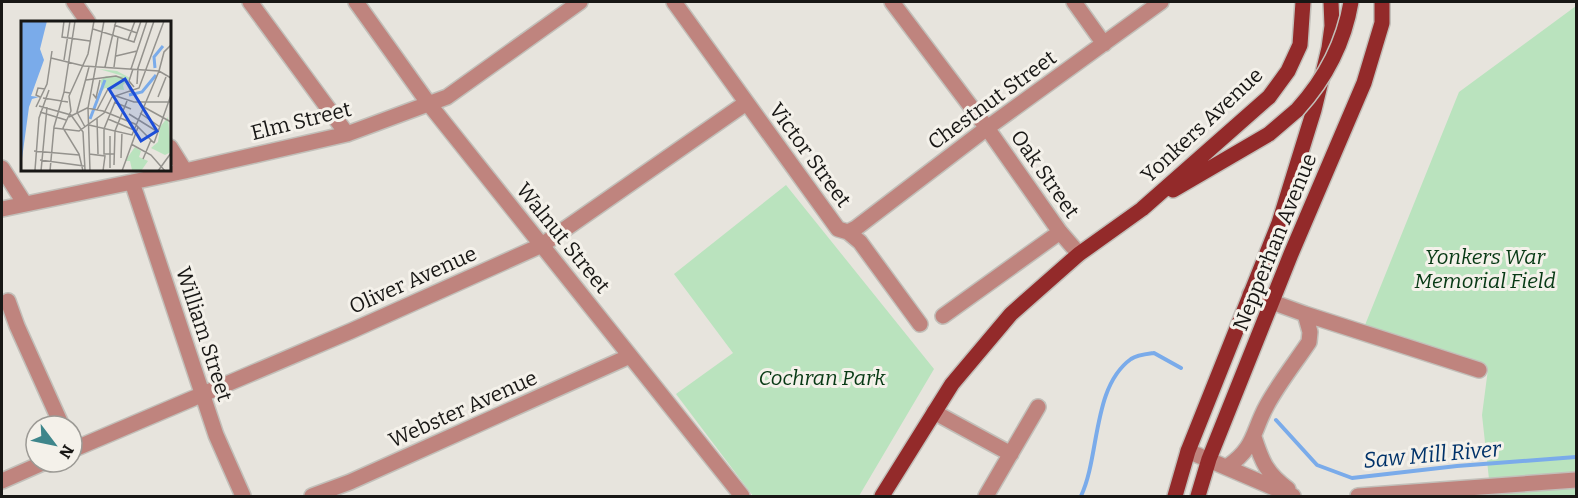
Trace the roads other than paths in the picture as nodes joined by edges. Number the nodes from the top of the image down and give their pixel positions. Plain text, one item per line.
1 (74, 2) edge
2 (250, 2) edge
3 (356, 2) edge
4 (580, 2) edge
5 (674, 2) edge
6 (892, 2) edge
7 (1074, 2) edge
8 (1161, 2) edge
9 (1303, 2) edge
10 (1331, 2) edge
11 (1352, 2) edge
12 (1382, 2) edge
13 (87, 21) edge
14 (1104, 44) junction
15 (746, 102) junction
16 (429, 104) junction
17 (987, 128) junction
18 (347, 134) junction
19 (171, 149) edge
20 (2, 168) edge
21 (185, 171) junction
22 (132, 182) junction
23 (25, 204) junction
24 (2, 209) edge
25 (1142, 209) junction
26 (848, 232) junction
27 (1060, 232) junction
28 (542, 245) junction
29 (1078, 254) junction
30 (1250, 294) junction
31 (8, 301) dead end
32 (1273, 301) junction
33 (1305, 314) junction
34 (943, 316) dead end
35 (920, 324) dead end
36 (1339, 325) junction
37 (1309, 342) junction
38 (630, 357) junction
39 (1479, 370) dead end
40 (202, 395) junction
41 (1038, 407) dead end
42 (934, 412) junction
43 (57, 414) edge
44 (1254, 437) junction
45 (84, 445) edge
46 (1188, 451) junction
47 (1011, 454) junction
48 (1209, 459) junction
49 (1227, 467) junction
50 (24, 471) edge
51 (1576, 480) edge
52 (2, 481) edge
53 (243, 496) edge
54 (312, 496) edge
55 (742, 496) edge
56 (882, 496) edge
57 (987, 496) edge
58 (1175, 496) edge
59 (1198, 496) edge
60 (1293, 496) edge
61 (1298, 496) edge
62 (1358, 496) edge

1 - 13 street
2 - 18 street
3 - 16 street, Walnut Street
4 - 16 street, Elm Street
5 - 15 street, Victor Street
6 - 17 street, Oak Street
7 - 14 street
8 - 14 street, Chestnut Street
9 - 25 main road, Yonkers Avenue
10 - 30 main road, Nepperhan Avenue
11 - 25 main road, Yonkers Avenue, bridge
12 - 32 main road, Nepperhan Avenue
14 - 17 street, Chestnut Street
15 - 26 street, Victor Street
15 - 28 street, Oliver Avenue
16 - 18 street, Elm Street
16 - 28 street, Walnut Street
17 - 26 street, Chestnut Street
17 - 27 street, Oak Street
18 - 21 street, Elm Street
19 - 21 street
20 - 23 street
21 - 22 street, Elm Street
22 - 23 street, Elm Street
22 - 40 street, William Street
23 - 24 street, Elm Street
25 - 29 main road, Yonkers Avenue
26 - 35 street, Victor Street
27 - 29 street, Oak Street
27 - 34 street
28 - 38 street, Walnut Street
28 - 40 street, Oliver Avenue
29 - 42 main road, Yonkers Avenue
30 - 32 street
30 - 46 main road, Nepperhan Avenue
31 - 43 street
32 - 33 street
32 - 48 main road, Nepperhan Avenue
33 - 36 street
33 - 37 street
36 - 37 street
36 - 39 street
37 - 44 street
38 - 54 street, Webster Avenue
38 - 55 street, Walnut Street
40 - 45 street, Oliver Avenue
40 - 53 street, William Street
41 - 47 street
42 - 47 street
42 - 56 main road, Yonkers Avenue
44 - 49 street
44 - 61 street
46 - 48 street
46 - 58 main road, Nepperhan Avenue
47 - 57 street
48 - 49 street
48 - 59 main road, Nepperhan Avenue
49 - 60 street
50 - 52 street
51 - 62 street

